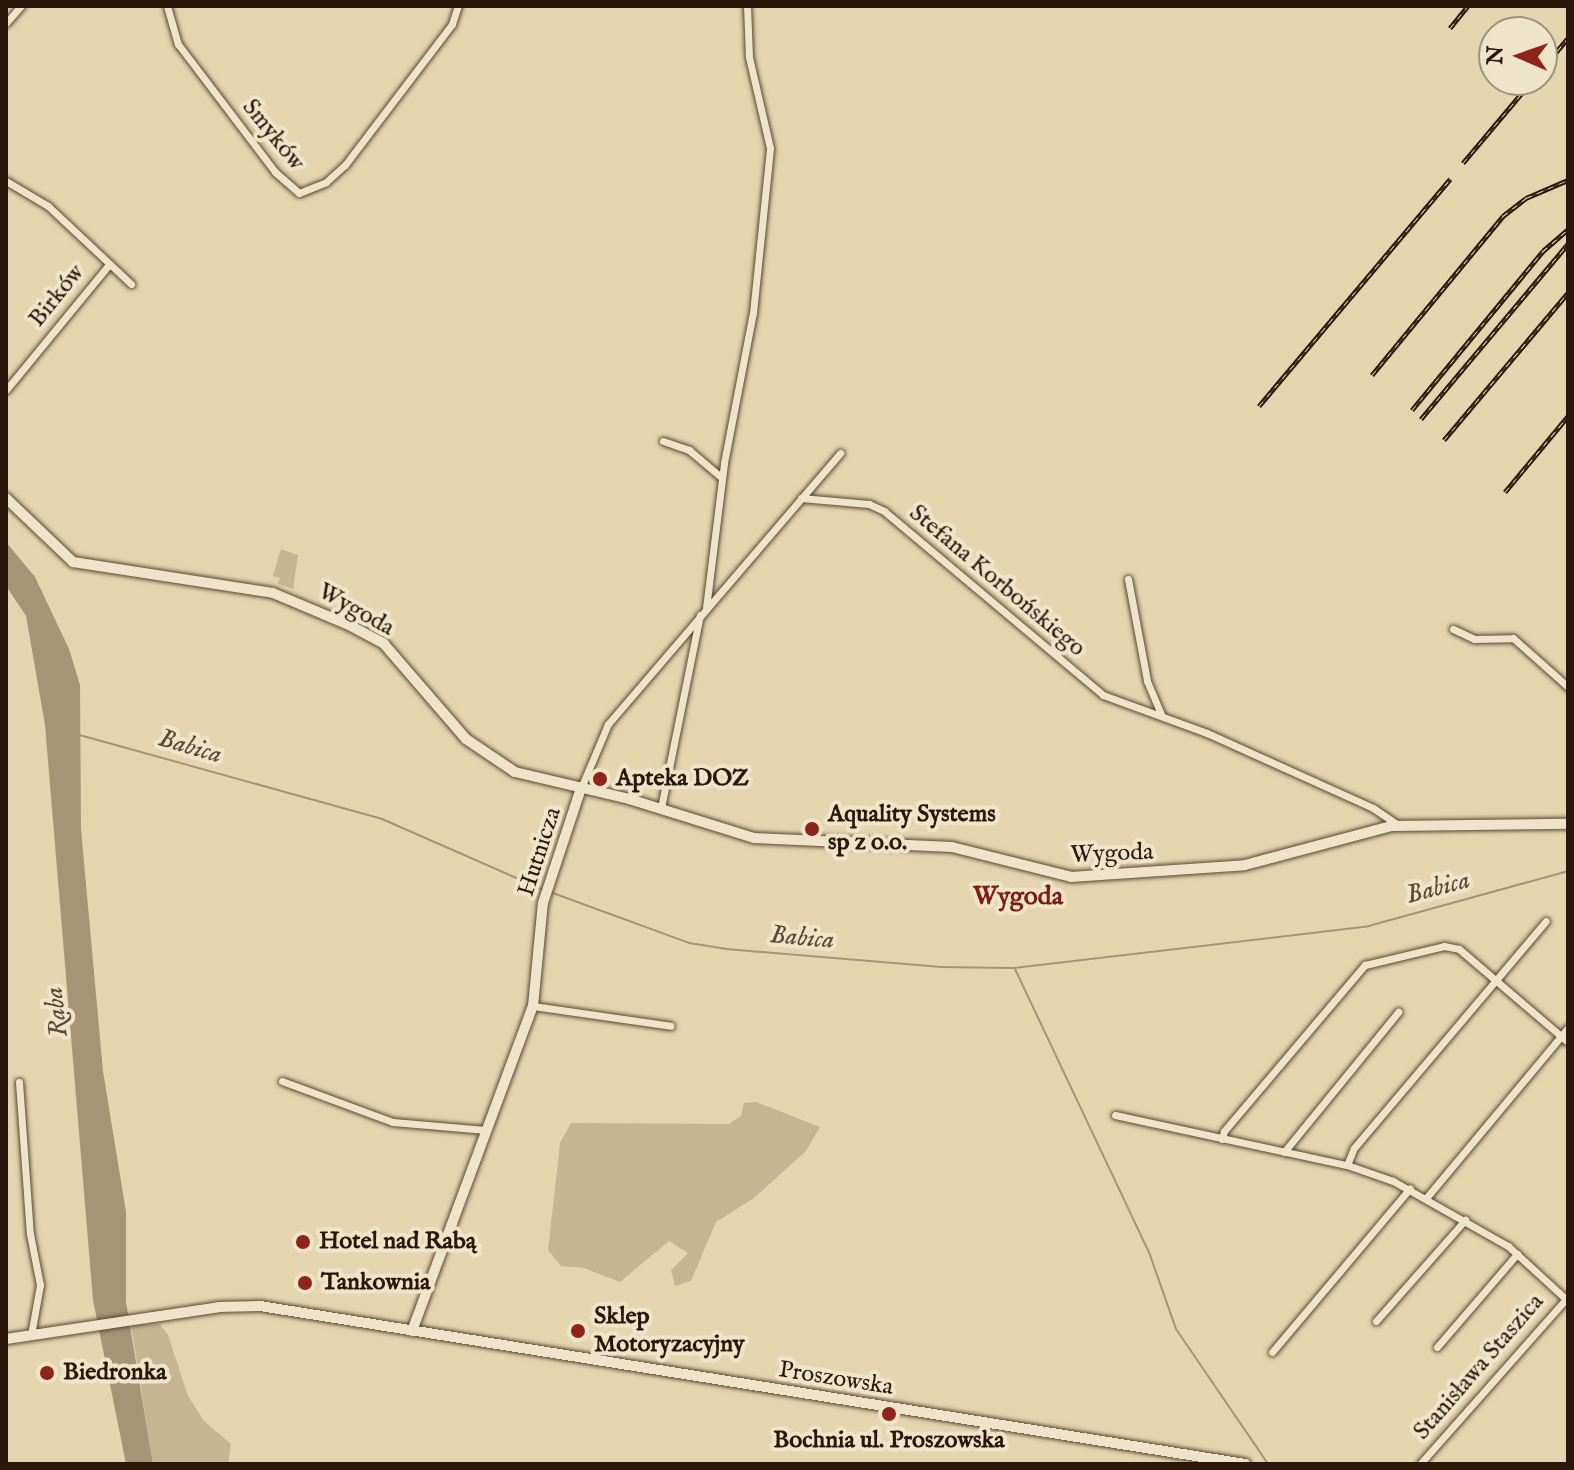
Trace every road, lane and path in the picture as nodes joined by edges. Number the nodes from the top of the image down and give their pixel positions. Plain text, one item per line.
1 (21, 6) edge
2 (167, 6) edge
3 (458, 6) edge
4 (747, 6) edge
5 (6, 23) edge
6 (6, 181) edge
7 (108, 266) junction
8 (131, 284) dead end
9 (6, 390) edge
10 (663, 441) dead end
11 (840, 453) dead end
12 (722, 479) junction
13 (6, 498) edge
14 (801, 498) junction
15 (1128, 579) dead end
16 (703, 612) junction
17 (1453, 629) dead end
18 (1568, 687) edge
19 (1163, 715) junction
20 (581, 788) junction
21 (661, 808) junction
22 (1568, 824) edge
23 (1400, 826) junction
24 (1546, 921) dead end
25 (1498, 980) junction
26 (533, 1006) junction
27 (1398, 1012) dead end
28 (671, 1026) dead end
29 (1568, 1028) edge
30 (1565, 1039) edge
31 (282, 1081) dead end
32 (19, 1082) dead end
33 (1115, 1115) dead end
34 (486, 1130) junction
35 (1222, 1139) junction
36 (1284, 1152) junction
37 (1347, 1165) junction
38 (1410, 1188) junction
39 (1427, 1197) junction
40 (1465, 1220) junction
41 (1517, 1254) junction
42 (1567, 1299) edge
43 (1376, 1321) dead end
44 (412, 1331) junction
45 (31, 1335) junction
46 (6, 1339) edge
47 (1437, 1347) dead end
48 (1272, 1352) dead end
49 (1245, 1464) edge
50 (1420, 1464) edge

1 - 5 street
2 - 3 street, Smyków
4 - 12 street
6 - 7 street
7 - 8 street
7 - 9 street, Birków
10 - 12 street
11 - 14 street, Hutnicza
12 - 16 street
13 - 20 street, Wygoda
14 - 16 street, Hutnicza
14 - 19 street, Stefana Korbońskiego
15 - 19 street
16 - 20 street, Hutnicza
16 - 21 street
17 - 18 street
19 - 23 street, Stefana Korbońskiego
20 - 21 street, Wygoda
20 - 26 street, Hutnicza
21 - 23 street, Wygoda
22 - 23 street, Wygoda
24 - 25 street
25 - 30 street
25 - 35 street
25 - 37 street
26 - 28 street
26 - 34 street, Hutnicza
27 - 36 street
29 - 30 street
30 - 39 street
31 - 34 street
32 - 45 street
33 - 35 street
34 - 44 street, Hutnicza
35 - 36 street
36 - 37 street
37 - 38 street
38 - 39 street
38 - 48 street
39 - 40 street
40 - 41 street
40 - 43 street
41 - 42 street
41 - 47 street
42 - 50 street, Stanisława Staszica
44 - 45 street, Proszowska
44 - 49 street, Proszowska
45 - 46 street, Proszowska

